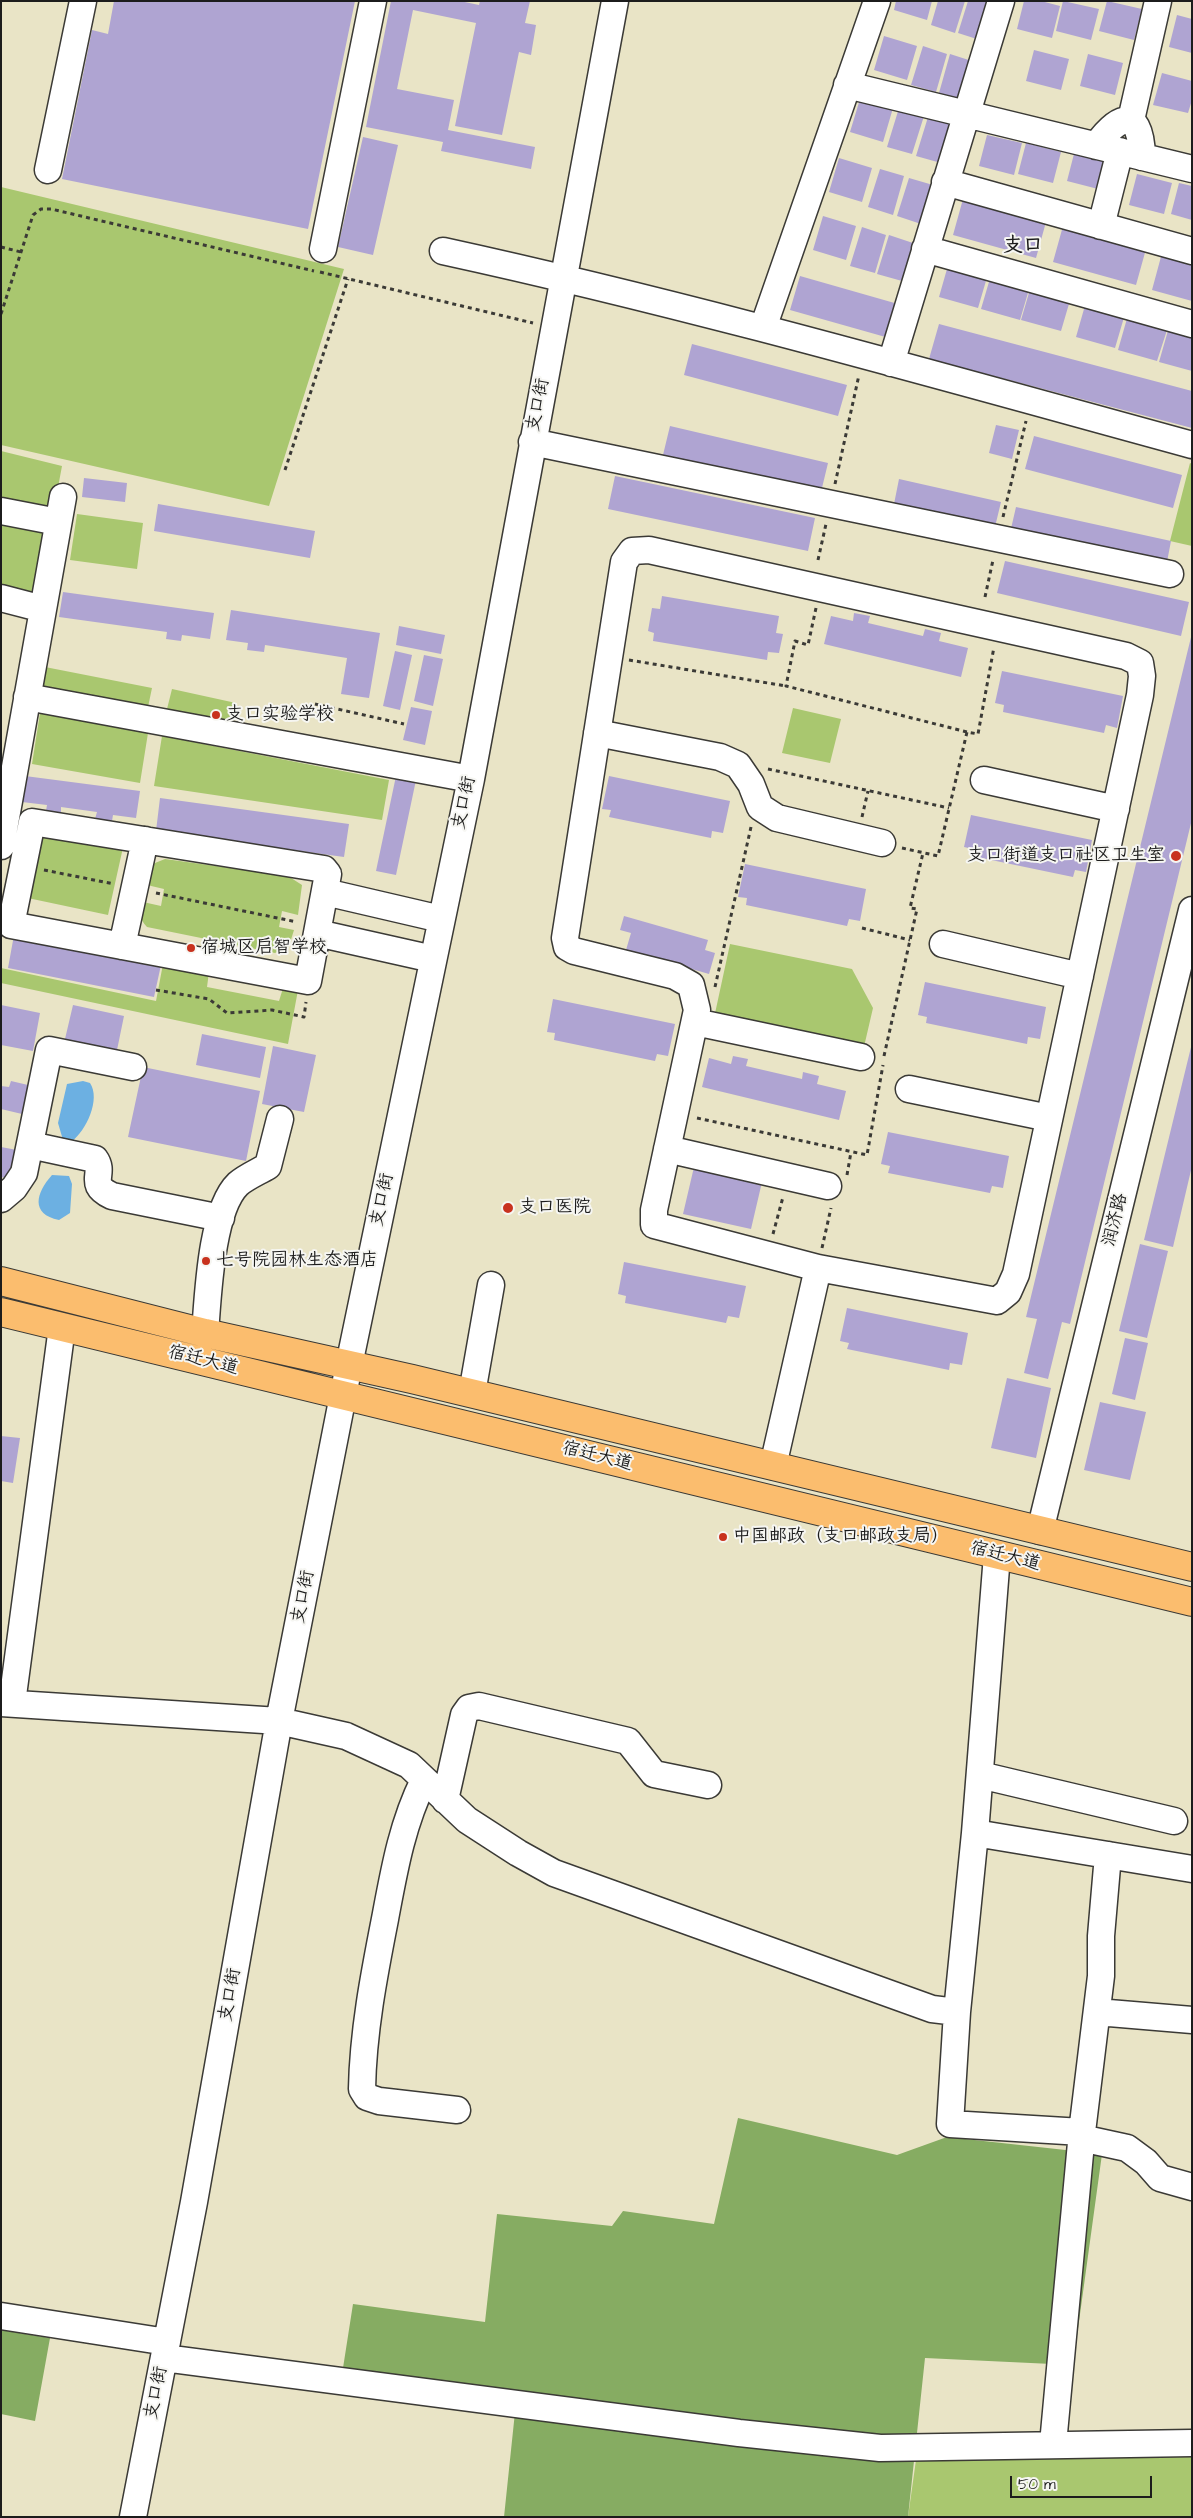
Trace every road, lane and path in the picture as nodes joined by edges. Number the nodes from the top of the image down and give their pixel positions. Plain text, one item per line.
1 (83, 1) edge
2 (373, 1) edge
3 (615, 1) edge
4 (877, 1) edge
5 (1001, 1) edge
6 (1158, 1) edge
7 (847, 85) junction
8 (965, 114) junction
9 (1131, 120) junction
10 (1119, 151) junction
11 (1192, 169) edge
12 (48, 170) dead end
13 (944, 182) junction
14 (1101, 226) junction
15 (1, 247) edge
16 (323, 249) dead end
17 (925, 249) junction
18 (442, 251) dead end
19 (1192, 251) edge
20 (21, 252) junction
21 (563, 277) junction
22 (348, 279) junction
23 (1, 314) edge
24 (1192, 324) edge
25 (553, 327) junction
26 (763, 328) junction
27 (864, 355) junction
28 (891, 363) junction
29 (1030, 401) junction
30 (532, 442) junction
31 (1192, 445) edge
32 (285, 470) dead end
33 (830, 503) junction
34 (1, 511) edge
35 (998, 538) junction
36 (818, 560) dead end
37 (1170, 574) dead end
38 (820, 588) junction
39 (985, 597) dead end
40 (1, 598) edge
41 (43, 609) junction
42 (998, 627) junction
43 (609, 657) junction
44 (786, 686) junction
45 (27, 697) junction
46 (315, 704) dead end
47 (404, 724) dead end
48 (967, 732) junction
49 (597, 733) junction
50 (731, 762) junction
51 (470, 779) junction
52 (984, 780) dead end
53 (757, 800) junction
54 (949, 808) junction
55 (1116, 809) junction
56 (145, 840) junction
57 (882, 843) joint
58 (1, 846) edge
59 (923, 853) junction
60 (24, 866) junction
61 (134, 889) junction
62 (325, 892) junction
63 (1192, 910) edge
64 (441, 919) junction
65 (862, 928) dead end
66 (318, 930) junction
67 (910, 940) junction
68 (943, 944) dead end
69 (122, 946) junction
70 (433, 959) junction
71 (1080, 976) junction
72 (308, 981) junction
73 (156, 990) dead end
74 (701, 1023) junction
75 (872, 1060) junction
76 (133, 1068) dead end
77 (909, 1089) dead end
78 (675, 1113) junction
79 (1049, 1118) junction
80 (280, 1119) dead end
81 (30, 1145) junction
82 (667, 1149) junction
83 (825, 1196) joint
84 (1, 1198) edge
85 (792, 1198) dead end
86 (221, 1218) junction
87 (769, 1254) junction
88 (818, 1268) junction
89 (1, 1281) edge
90 (491, 1285) dead end
91 (1, 1312) edge
92 (62, 1327) junction
93 (205, 1332) junction
94 (350, 1365) junction
95 (472, 1393) junction
96 (344, 1395) junction
97 (773, 1466) junction
98 (1040, 1531) junction
99 (997, 1555) junction
100 (1192, 1567) edge
101 (1192, 1602) edge
102 (7, 1703) edge
103 (279, 1721) junction
104 (980, 1775) junction
105 (424, 1780) junction
106 (708, 1784) dead end
107 (445, 1800) junction
108 (1174, 1821) dead end
109 (975, 1833) junction
110 (1108, 1855) junction
111 (1192, 1869) edge
112 (957, 2012) junction
113 (1097, 2012) junction
114 (1192, 2020) edge
115 (457, 2110) dead end
116 (1081, 2135) junction
117 (1192, 2187) edge
118 (1, 2316) edge
119 (165, 2350) junction
120 (1192, 2442) edge
121 (1053, 2444) junction
122 (133, 2517) edge

1 - 12 street
2 - 16 street
3 - 21 street, 支口街
4 - 7 street
5 - 8 street
6 - 9 street
7 - 8 street
7 - 26 street
8 - 10 street
8 - 13 street
9 - 10 street
9 - 10 street
10 - 11 street
10 - 14 street
13 - 14 street
13 - 17 street
14 - 19 street
15 - 20 path
17 - 24 street
17 - 28 street
18 - 21 street
20 - 22 path
20 - 23 path
21 - 25 street, 支口街
21 - 26 street
22 - 25 path
22 - 32 path
25 - 30 street, 支口街
26 - 27 street
27 - 28 street
27 - 33 path
28 - 29 street
29 - 31 street
29 - 35 path
30 - 33 street
30 - 51 street, 支口街
33 - 35 street
33 - 36 path
34 - 41 street
35 - 37 street
35 - 39 path
38 - 42 street
38 - 43 street
38 - 44 path
40 - 41 street
41 - 45 street
42 - 48 path
42 - 55 street
43 - 44 path
43 - 49 street
44 - 48 path
45 - 51 street
45 - 58 street
46 - 47 path
48 - 54 path
49 - 50 street
49 - 74 street
50 - 53 street
50 - 54 path
51 - 64 street, 支口街
52 - 55 street
53 - 57 street
53 - 74 path
54 - 59 path
55 - 71 street
56 - 60 street
56 - 61 street
56 - 62 street
57 - 59 path
59 - 67 path
60 - 61 path
60 - 69 street
61 - 66 path
61 - 69 street
62 - 64 street
62 - 66 street
63 - 98 street, 润济路
64 - 70 street, 支口街
65 - 67 path
66 - 70 street
66 - 72 street
67 - 75 path
68 - 71 street
69 - 72 street
70 - 94 street, 支口街
71 - 79 street
72 - 73 path
74 - 75 street
74 - 78 street
75 - 78 path
76 - 81 street
77 - 79 street
78 - 82 street
79 - 88 street
80 - 86 street
81 - 84 street
81 - 86 street
82 - 83 street
82 - 87 street
83 - 88 path
85 - 87 path
86 - 93 street
87 - 88 street
88 - 97 street
89 - 93 main road, 宿迁大道
90 - 95 street
91 - 92 main road, 宿迁大道
92 - 96 main road, 宿迁大道
92 - 102 street
93 - 94 main road, 宿迁大道
94 - 95 main road, 宿迁大道
94 - 96 street, 支口街
95 - 97 main road, 宿迁大道
96 - 99 main road, 宿迁大道
96 - 103 street, 支口街
97 - 98 main road, 宿迁大道
98 - 100 main road, 宿迁大道
99 - 101 main road, 宿迁大道
99 - 104 street
102 - 103 street
103 - 105 street
103 - 119 street, 支口街
104 - 108 street
104 - 109 street
105 - 107 street
105 - 115 street
106 - 107 street
107 - 112 street
109 - 110 street
109 - 112 street
110 - 111 street
110 - 113 street
112 - 116 street
113 - 114 street
113 - 116 street
116 - 117 street
116 - 121 street
118 - 119 street
119 - 121 street
119 - 122 street, 支口街
120 - 121 street

